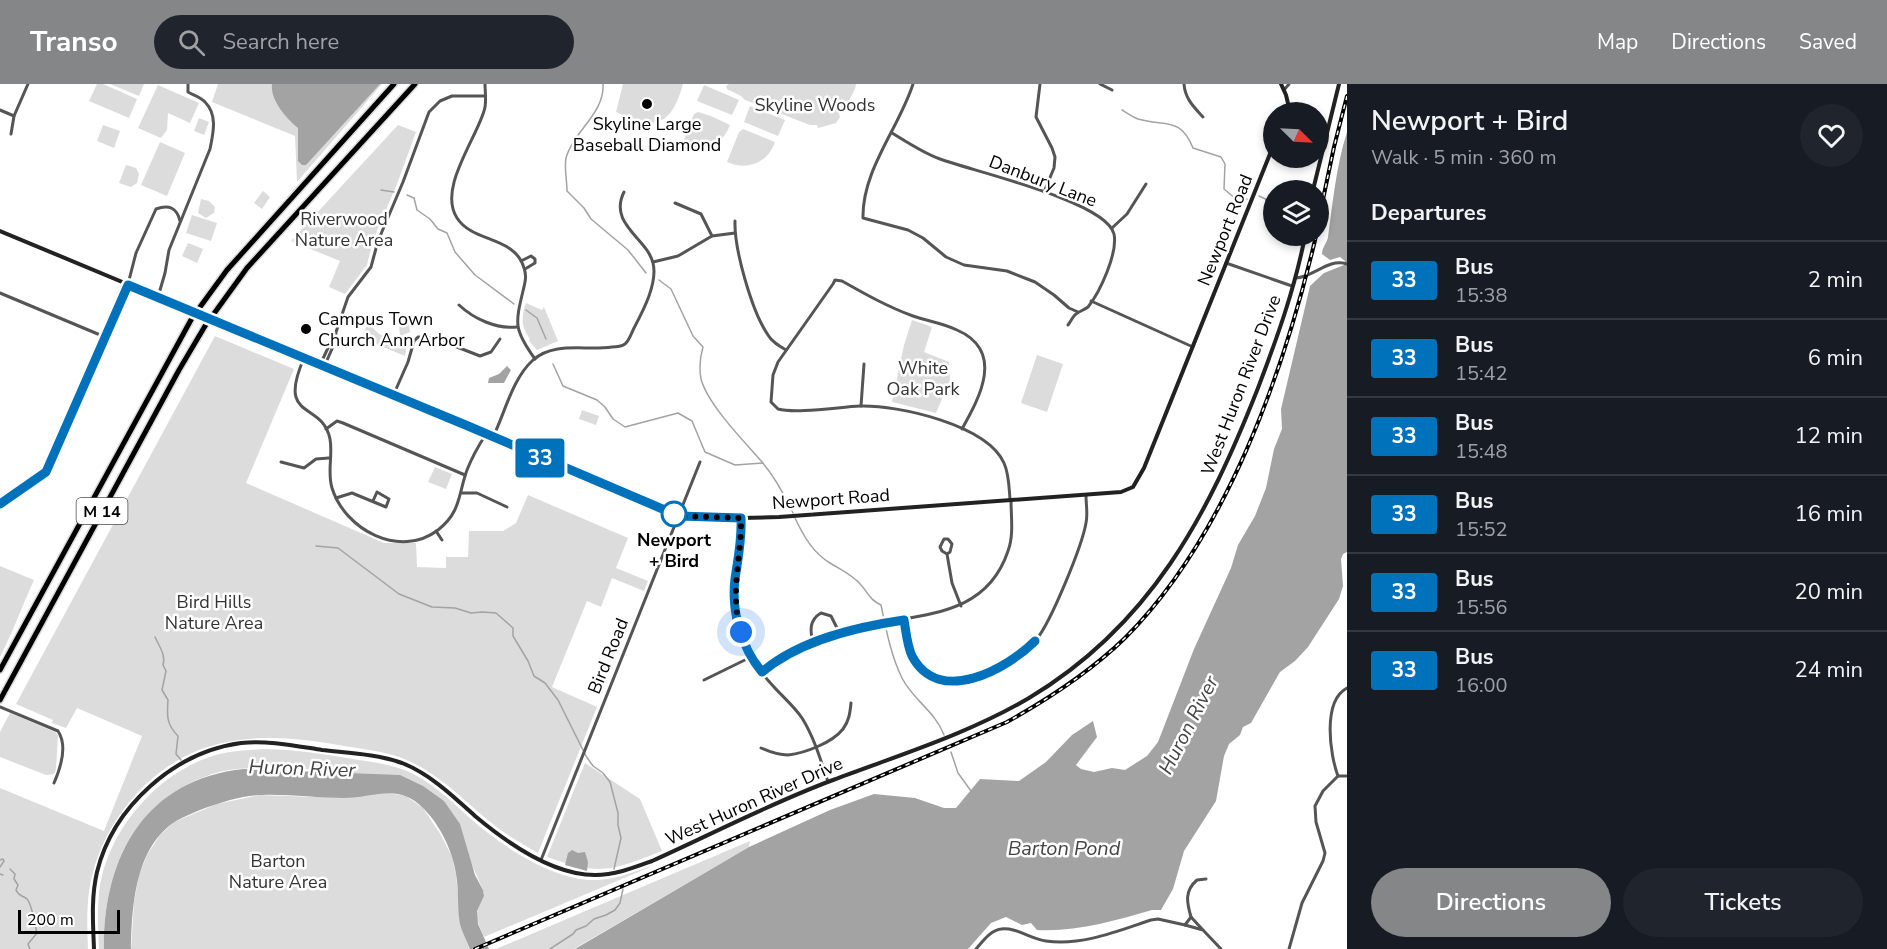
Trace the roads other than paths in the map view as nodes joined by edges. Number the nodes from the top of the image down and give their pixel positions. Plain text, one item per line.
1 (27, 84) edge
2 (188, 84) edge
3 (394, 84) edge
4 (415, 84) edge
5 (485, 84) edge
6 (913, 84) edge
7 (1040, 84) edge
8 (1100, 84) edge
9 (1185, 84) edge
10 (1281, 84) edge
11 (1289, 84) edge
12 (1339, 84) edge
13 (1112, 90) dead end
14 (1284, 90) junction
15 (485, 96) junction
16 (1287, 102) edge
17 (0, 110) edge
18 (14, 116) junction
19 (1203, 117) dead end
20 (1329, 125) edge
21 (11, 134) dead end
22 (892, 134) junction
23 (1264, 168) edge
24 (1146, 184) dead end
25 (624, 192) dead end
26 (1044, 192) junction
27 (675, 203) dead end
28 (735, 221) dead end
29 (180, 223) junction
30 (1112, 228) junction
31 (0, 231) edge
32 (735, 233) junction
33 (712, 236) junction
34 (1303, 246) edge
35 (521, 261) junction
36 (653, 262) junction
37 (1226, 262) junction
38 (1345, 263) edge
39 (525, 269) junction
40 (1296, 278) junction
41 (128, 285) junction
42 (1294, 287) junction
43 (0, 293) edge
44 (158, 297) junction
45 (1091, 302) junction
46 (459, 305) dead end
47 (1077, 312) junction
48 (1068, 325) dead end
49 (517, 327) junction
50 (105, 337) junction
51 (500, 339) dead end
52 (1193, 347) junction
53 (786, 350) junction
54 (303, 358) junction
55 (535, 358) junction
56 (864, 364) dead end
57 (322, 366) junction
58 (393, 396) junction
59 (861, 406) junction
60 (326, 429) junction
61 (962, 429) junction
62 (486, 434) junction
63 (493, 437) junction
64 (329, 458) junction
65 (281, 462) dead end
66 (700, 462) dead end
67 (465, 475) junction
68 (462, 493) junction
69 (1086, 496) junction
70 (336, 498) junction
71 (1010, 499) junction
72 (373, 501) junction
73 (0, 504) edge
74 (507, 507) dead end
75 (679, 516) junction
76 (741, 518) junction
77 (436, 531) junction
78 (442, 540) dead end
79 (947, 554) junction
80 (961, 606) junction
81 (904, 620) junction
82 (840, 634) junction
83 (813, 644) junction
84 (751, 657) junction
85 (0, 670) edge
86 (762, 672) junction
87 (704, 680) dead end
88 (1347, 688) edge
89 (1, 699) edge
90 (851, 703) dead end
91 (0, 707) edge
92 (815, 746) junction
93 (761, 748) dead end
94 (1338, 776) junction
95 (1347, 776) edge
96 (828, 782) junction
97 (54, 783) dead end
98 (541, 860) junction
99 (1206, 879) dead end
100 (1191, 917) junction
101 (1185, 925) junction
102 (1203, 930) junction
103 (94, 949) edge
104 (976, 949) edge
105 (1221, 949) edge
106 (1289, 949) edge

1 - 18 street
2 - 29 street
3 - 85 highway, M 14
4 - 89 highway, M 14
5 - 15 street
6 - 22 street
7 - 26 street
8 - 13 street
9 - 19 street
10 - 14 street
11 - 14 street
12 - 20 street
14 - 16 street
15 - 35 street
15 - 57 street
17 - 18 street
18 - 21 street
22 - 26 street, Danbury Lane
22 - 47 street
23 - 37 street, Newport Road
24 - 30 street
25 - 36 street
26 - 30 street, Danbury Lane
27 - 33 street
28 - 32 street
29 - 41 street
29 - 44 street
30 - 45 street, Danbury Lane
31 - 41 street, Newport Road
32 - 33 street
32 - 53 street
33 - 36 street
34 - 40 street, West Huron River Drive
35 - 39 street
35 - 39 street
36 - 55 street
37 - 42 street
37 - 52 street, Newport Road
38 - 40 street
39 - 49 street
40 - 42 street, West Huron River Drive
41 - 44 street, Newport Road
41 - 50 street
42 - 96 street, West Huron River Drive
43 - 50 street
44 - 54 street, Newport Road, bridge
45 - 47 street, Danbury Lane
45 - 52 street
46 - 49 street
47 - 48 street, Danbury Lane
49 - 55 street
50 - 73 street
51 - 58 street
52 - 69 street, Newport Road
53 - 59 street
53 - 61 street
54 - 57 street, Newport Road
54 - 60 street
55 - 63 street
56 - 59 street
57 - 58 street, Newport Road
58 - 62 street, Newport Road
59 - 61 street
60 - 64 street
60 - 67 street
61 - 71 street
62 - 63 street, Newport Road
62 - 67 street
63 - 75 street, Newport Road
64 - 65 street
64 - 70 street
66 - 75 street, Bird Road
67 - 68 street
68 - 74 street
68 - 77 street
69 - 71 street, Newport Road
69 - 81 street
70 - 72 street
70 - 77 street
71 - 76 street, Newport Road
71 - 80 street
72 - 72 street
75 - 76 street, Newport Road
75 - 98 street, Bird Road
76 - 84 street
77 - 78 street
79 - 79 street
79 - 80 street
80 - 81 street
81 - 82 street
82 - 83 street
82 - 83 street
83 - 86 street
84 - 86 street
84 - 87 street
86 - 92 street
88 - 94 street
90 - 92 street
91 - 97 street
92 - 93 street
92 - 96 street
94 - 95 street
94 - 106 street
96 - 98 street, West Huron River Drive
98 - 103 street, West Huron River Drive
99 - 100 street
100 - 101 street
100 - 102 street
101 - 102 street
101 - 104 street
102 - 105 street

